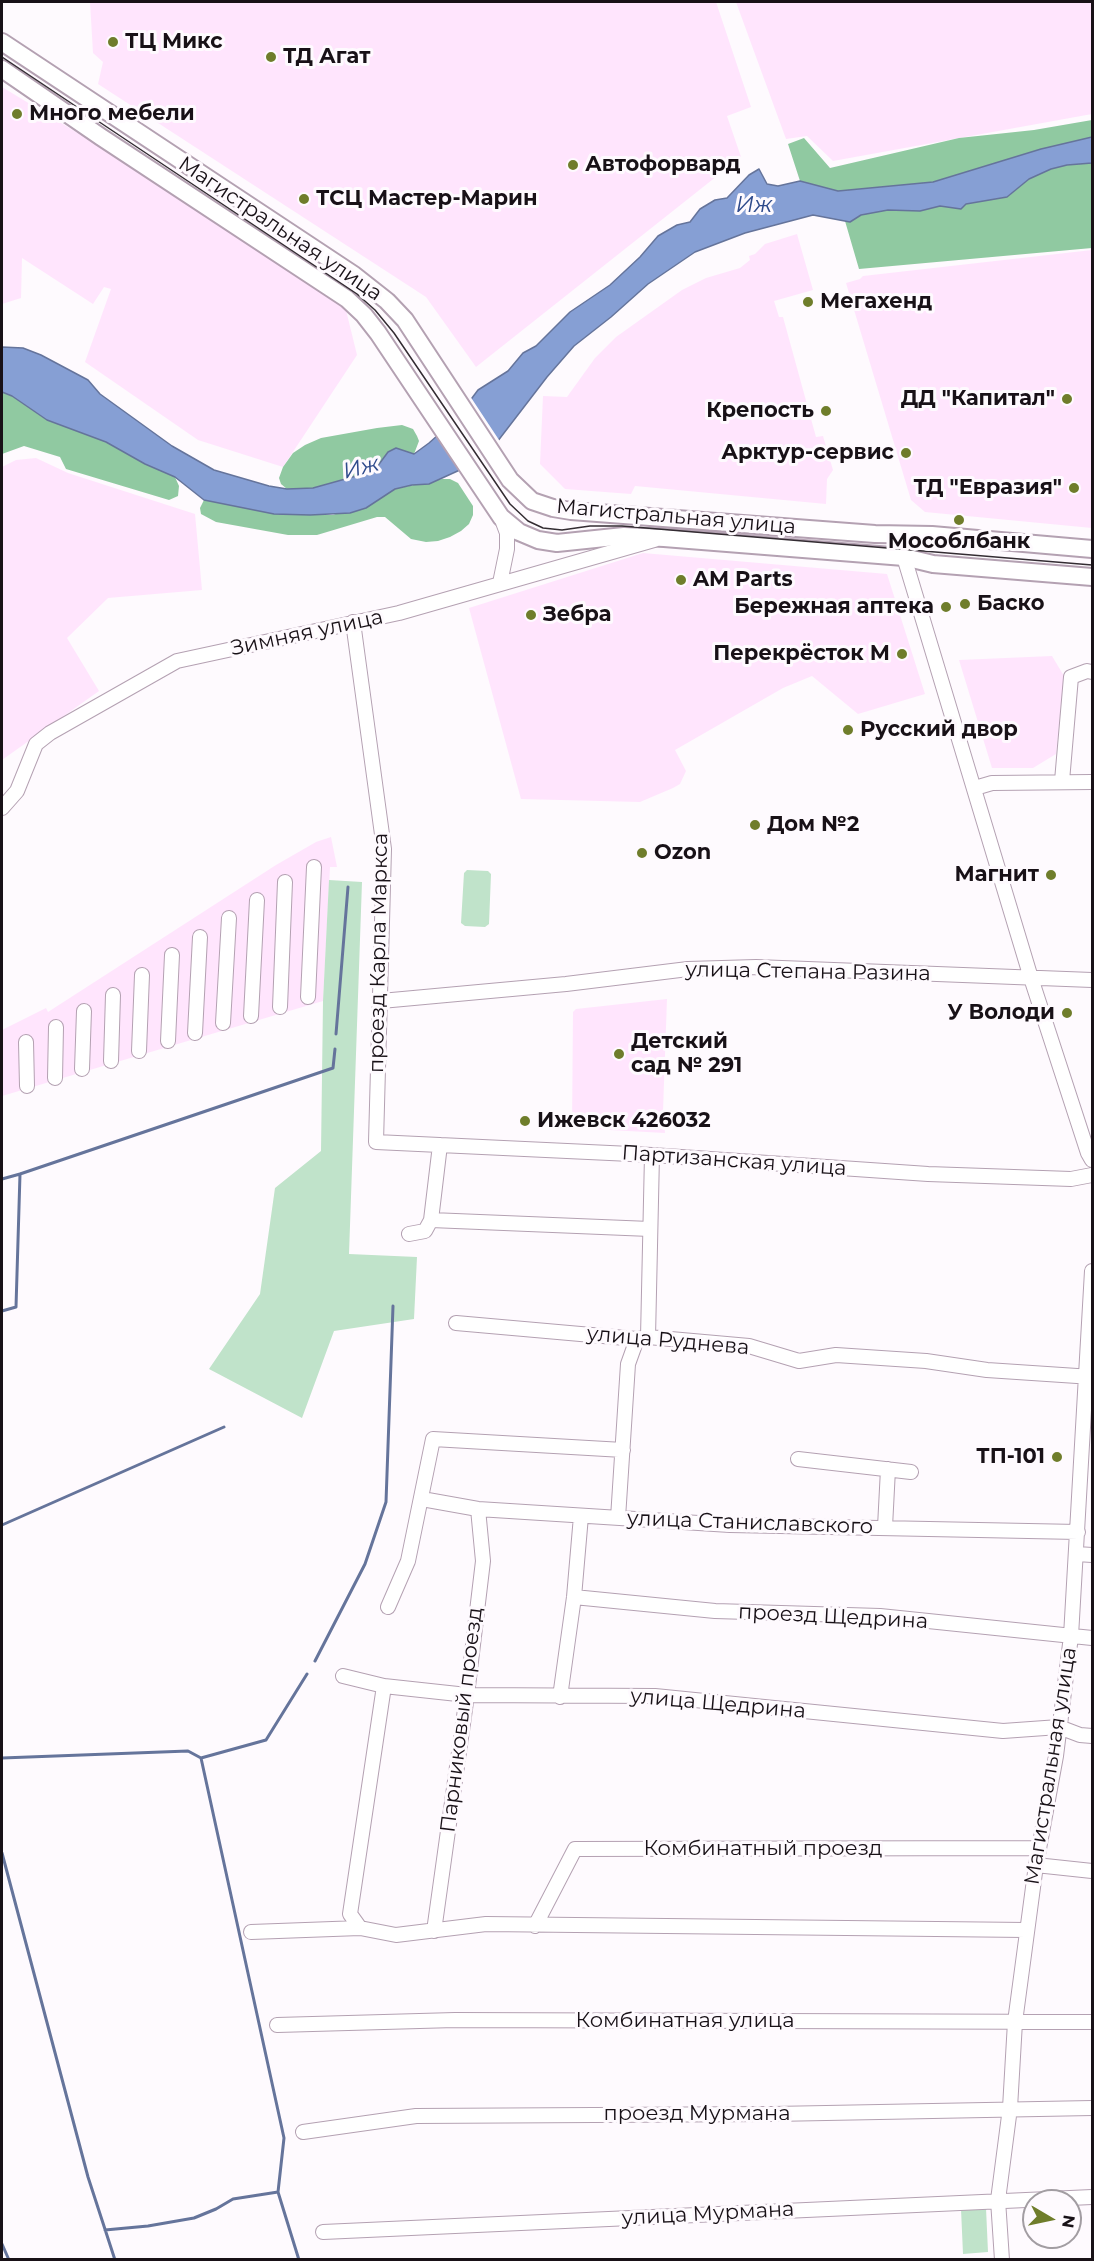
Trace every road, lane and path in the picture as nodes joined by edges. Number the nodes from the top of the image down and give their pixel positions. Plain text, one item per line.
1 (2, 42) edge
2 (2, 69) edge
3 (501, 517) junction
4 (898, 536) junction
5 (664, 538) junction
6 (1092, 549) edge
7 (904, 557) junction
8 (1092, 577) edge
9 (500, 584) junction
10 (353, 622) junction
11 (1092, 672) edge
12 (1062, 781) junction
13 (1092, 782) edge
14 (975, 788) junction
15 (2, 808) edge
16 (314, 867) dead end
17 (285, 882) dead end
18 (257, 900) dead end
19 (229, 918) dead end
20 (200, 937) dead end
21 (172, 955) dead end
22 (142, 975) dead end
23 (1031, 978) junction
24 (1092, 980) edge
25 (113, 995) dead end
26 (308, 998) dead end
27 (381, 1001) junction
28 (280, 1007) dead end
29 (84, 1011) dead end
30 (251, 1016) dead end
31 (223, 1023) dead end
32 (56, 1027) dead end
33 (195, 1033) dead end
34 (168, 1041) dead end
35 (26, 1042) dead end
36 (139, 1051) dead end
37 (111, 1061) dead end
38 (82, 1069) dead end
39 (54, 1078) dead end
40 (27, 1086) dead end
41 (376, 1142) joint
42 (440, 1145) junction
43 (652, 1155) junction
44 (1092, 1160) edge
45 (1092, 1175) edge
46 (431, 1220) junction
47 (650, 1229) junction
48 (409, 1234) dead end
49 (1092, 1271) edge
50 (1092, 1292) edge
51 (456, 1323) dead end
52 (643, 1338) junction
53 (1090, 1377) edge
54 (623, 1450) junction
55 (798, 1459) dead end
56 (888, 1469) junction
57 (911, 1472) dead end
58 (422, 1499) junction
59 (478, 1509) junction
60 (581, 1516) junction
61 (618, 1518) junction
62 (885, 1527) junction
63 (1078, 1532) junction
64 (1077, 1554) junction
65 (1092, 1555) edge
66 (574, 1597) junction
67 (388, 1607) dead end
68 (1071, 1636) junction
69 (1092, 1638) edge
70 (343, 1676) dead end
71 (384, 1686) junction
72 (466, 1695) junction
73 (560, 1697) junction
74 (1059, 1727) junction
75 (1092, 1736) edge
76 (1038, 1848) junction
77 (1036, 1864) junction
78 (1092, 1871) edge
79 (536, 1926) junction
80 (360, 1928) junction
81 (1026, 1930) junction
82 (434, 1931) junction
83 (251, 1932) dead end
84 (1015, 2022) junction
85 (1092, 2022) edge
86 (278, 2025) dead end
87 (1010, 2108) junction
88 (1092, 2108) edge
89 (303, 2132) dead end
90 (1092, 2197) edge
91 (998, 2200) junction
92 (323, 2232) dead end
93 (1002, 2259) edge

1 - 4 main road, Магистральная улица
2 - 3 main road, Магистральная улица
3 - 5 main road, Магистральная улица
3 - 9 street
4 - 6 main road, Магистральная улица
4 - 7 main road
5 - 7 main road, Магистральная улица
5 - 9 street, Зимняя улица
7 - 8 main road, Магистральная улица
7 - 14 street
9 - 10 street, Зимняя улица
10 - 15 street, Зимняя улица
10 - 27 street, проезд Карла Маркса
11 - 12 street
12 - 13 street
12 - 14 street
14 - 23 street
16 - 26 street
17 - 28 street
18 - 30 street
19 - 31 street
20 - 33 street
21 - 34 street
22 - 36 street
23 - 24 street, улица Степана Разина
23 - 27 street, улица Степана Разина
23 - 44 street
25 - 37 street
27 - 41 street, проезд Карла Маркса
29 - 38 street
32 - 39 street
35 - 40 street
41 - 42 street, Партизанская улица
42 - 43 street, Партизанская улица
42 - 46 street
43 - 45 street, Партизанская улица
43 - 47 street
46 - 47 street
46 - 48 street
47 - 52 street
49 - 50 street, Магистральная улица
50 - 53 street, Магистральная улица
51 - 52 street, улица Руднева
52 - 53 street, улица Руднева
52 - 54 street
53 - 63 street, Магистральная улица
54 - 58 street
54 - 61 street
55 - 56 street
56 - 57 street
56 - 62 street
58 - 59 street, улица Станиславского
58 - 67 street
59 - 60 street, улица Станиславского
59 - 72 street, Парниковый проезд
60 - 61 street, улица Станиславского
60 - 66 street
61 - 62 street, улица Станиславского
62 - 63 street, улица Станиславского
63 - 64 street, Магистральная улица
64 - 65 street
64 - 68 street, Магистральная улица
66 - 68 street, проезд Щедрина
66 - 73 street
68 - 69 street, проезд Щедрина
68 - 74 street, Магистральная улица
70 - 71 street, улица Щедрина
71 - 72 street, улица Щедрина
71 - 80 street
72 - 73 street, улица Щедрина
72 - 82 street, Парниковый проезд
73 - 74 street, улица Щедрина
74 - 75 street, улица Щедрина
74 - 76 street, Магистральная улица
76 - 77 street, Магистральная улица
76 - 79 street, Комбинатный проезд
77 - 78 street
77 - 81 street, Магистральная улица
79 - 81 street
79 - 82 street
80 - 82 street
80 - 83 street
81 - 84 street, Магистральная улица
84 - 85 street, Комбинатная улица
84 - 86 street, Комбинатная улица
84 - 87 street, Магистральная улица
87 - 88 street, проезд Мурмана
87 - 89 street, проезд Мурмана
87 - 91 street, Магистральная улица
90 - 91 street, улица Мурмана
91 - 92 street, улица Мурмана
91 - 93 street, Магистральная улица

